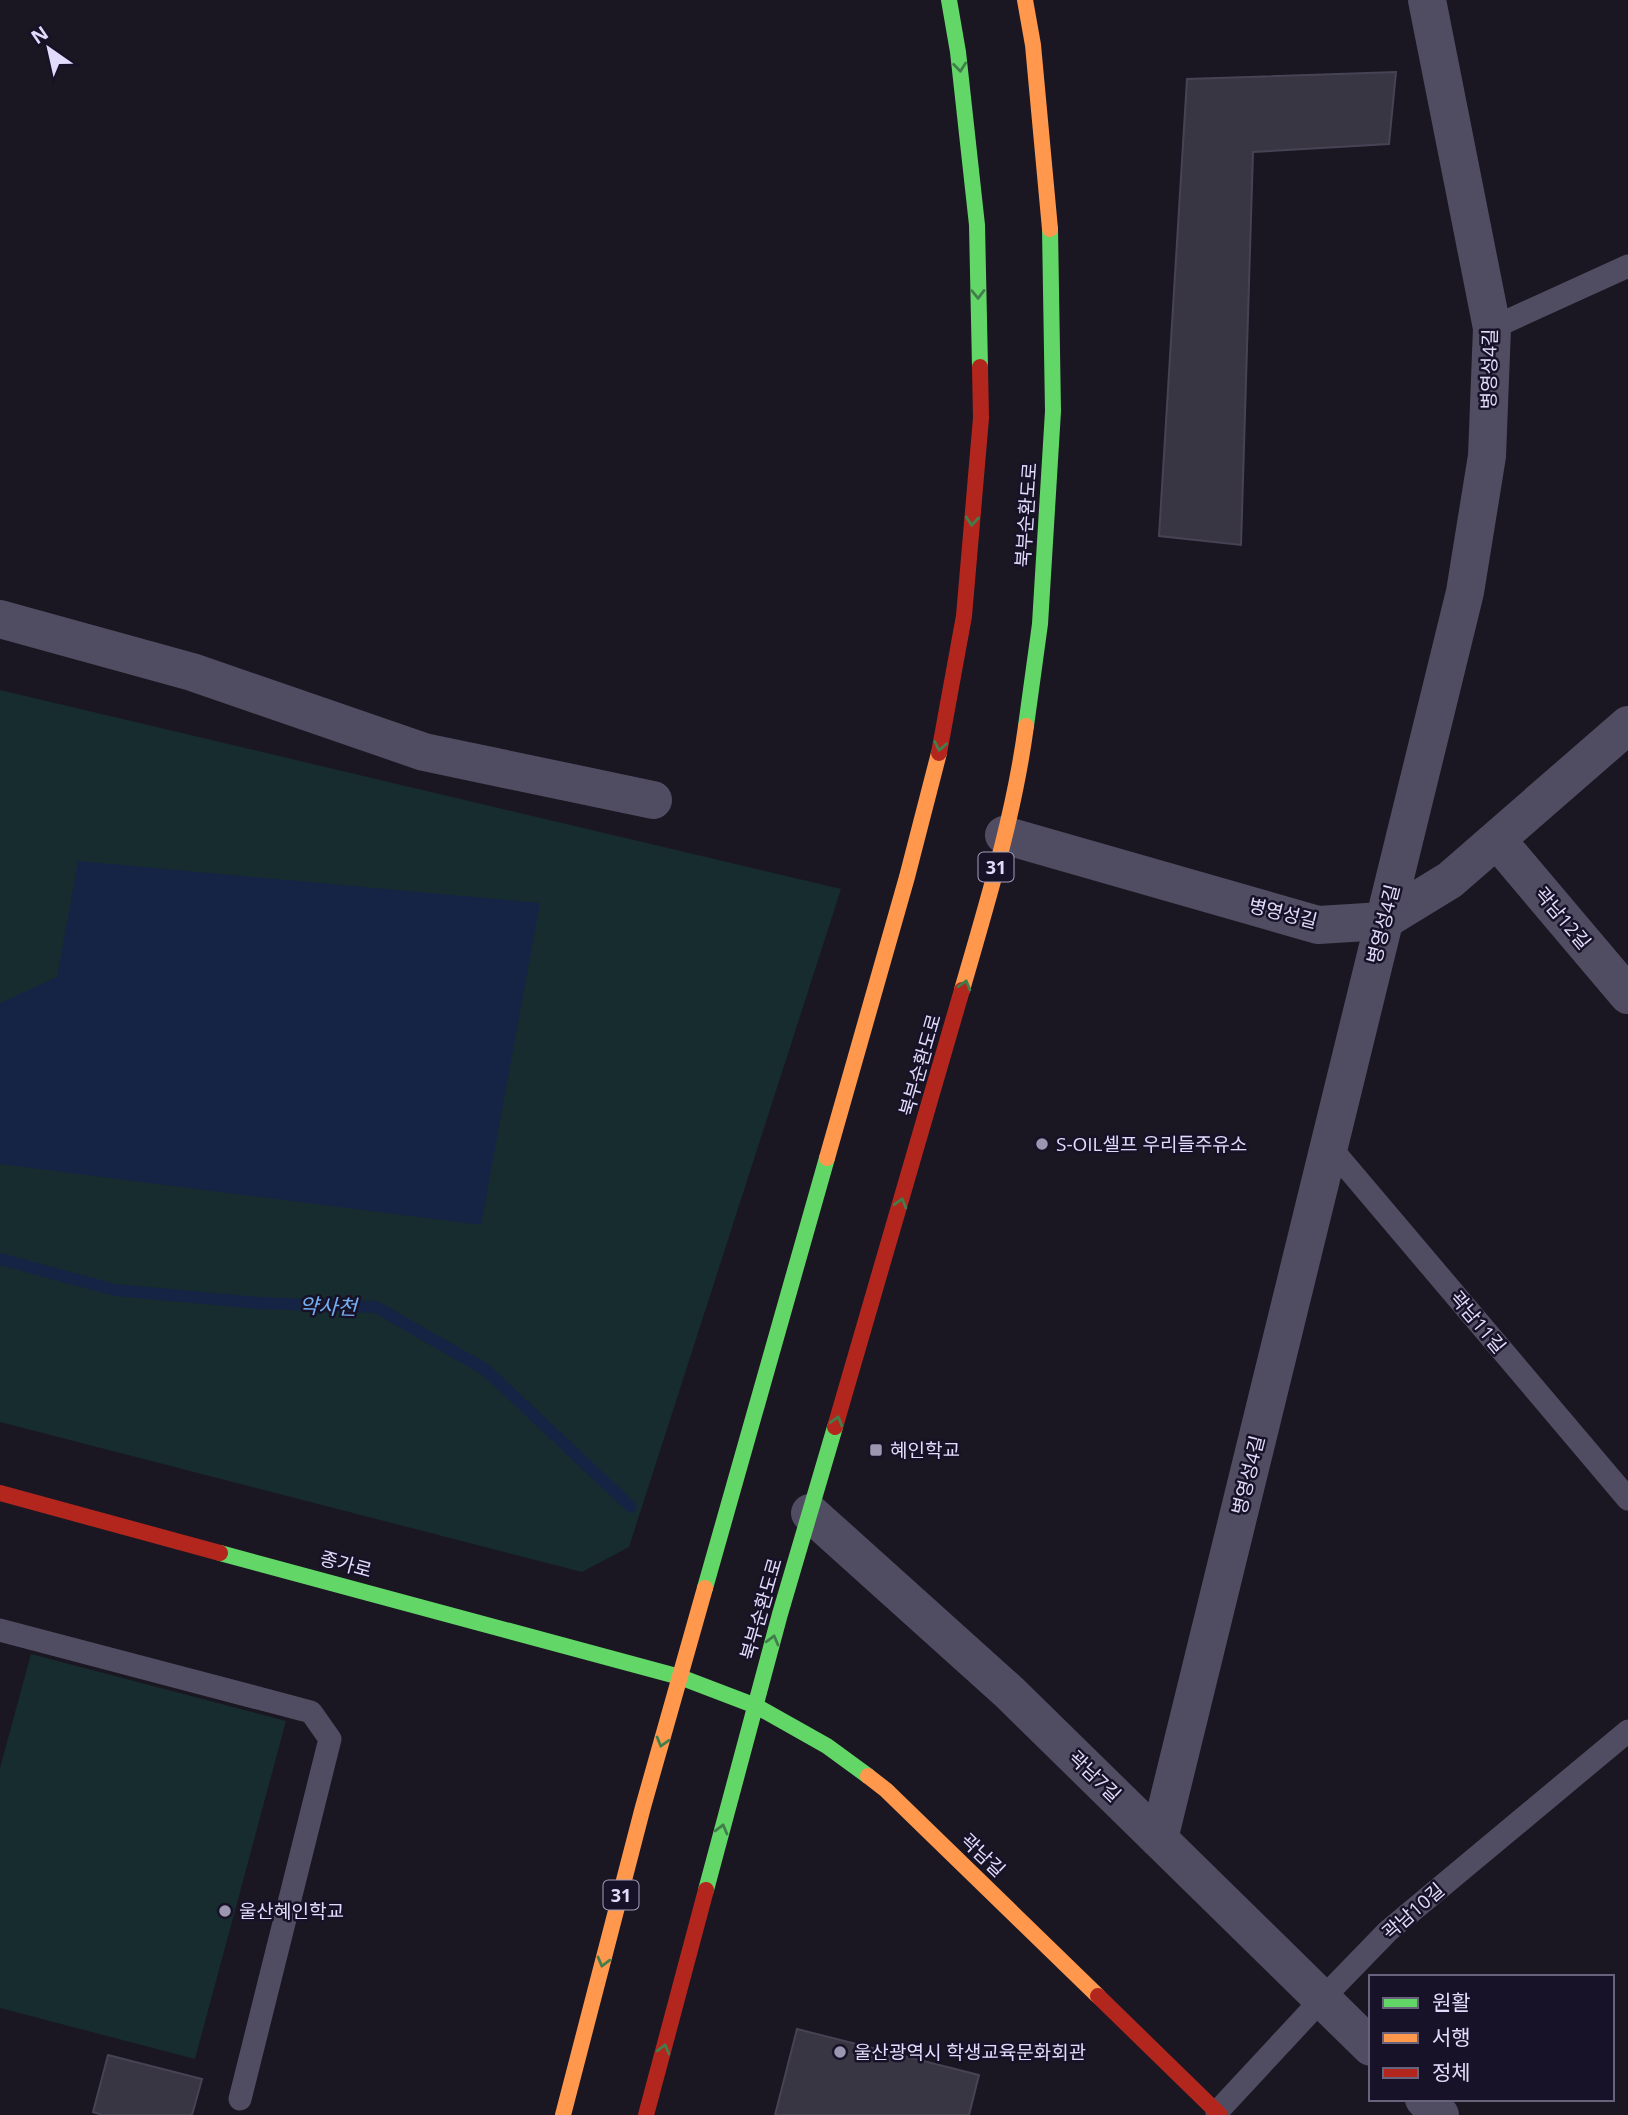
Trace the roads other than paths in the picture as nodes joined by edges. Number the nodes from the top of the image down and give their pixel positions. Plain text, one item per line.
1 (949, 0) edge
2 (1026, 0) edge
3 (1427, 0) edge
4 (1628, 266) edge
5 (1492, 328) junction
6 (0, 619) edge
7 (1628, 725) edge
8 (653, 800) dead end
9 (1004, 835) junction
10 (1497, 840) junction
11 (1383, 921) junction
12 (1628, 995) edge
13 (1329, 1146) junction
14 (0, 1493) edge
15 (1628, 1499) edge
16 (810, 1513) junction
17 (0, 1630) edge
18 (680, 1676) junction
19 (755, 1706) junction
20 (1628, 1731) edge
21 (1160, 1839) junction
22 (1322, 1999) junction
23 (1369, 2045) edge
24 (240, 2099) dead end
25 (1426, 2101) edge
26 (1219, 2114) edge
27 (563, 2115) edge
28 (646, 2115) edge
29 (1440, 2115) edge

1 -> 18 main road, 31
2 - 9 main road, 북부순환도로 / 31
3 - 5 street, 병영성4길
4 - 5 lane
5 - 11 street, 병영성4길
6 - 8 street
7 - 10 street, 병영성길
9 - 11 street, 병영성길
16 -> 9 main road, 북부순환도로 / 31
10 - 11 street, 병영성길
10 - 12 street, 곽남12길
11 - 13 street, 병영성4길
13 - 15 lane, 곽남11길
13 - 21 street, 병영성4길
14 - 18 main road, 종가로
19 -> 16 main road, 북부순환도로 / 31
16 - 21 street, 곽남7길
17 - 24 lane
18 - 19 main road, 곽남길
18 -> 27 main road, 31
19 - 26 main road, 곽남길
28 -> 19 main road, 북부순환도로 / 31
20 - 22 lane, 곽남10길
21 - 22 street, 곽남7길
22 - 23 street, 곽남7길
22 - 26 lane, 곽남10길
25 - 29 street

